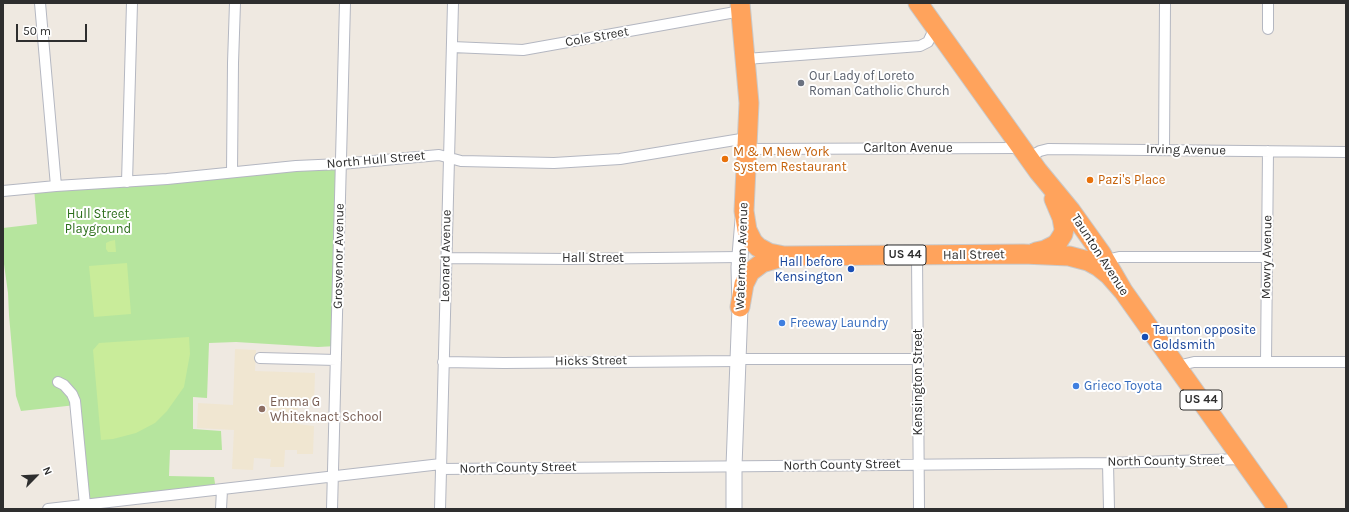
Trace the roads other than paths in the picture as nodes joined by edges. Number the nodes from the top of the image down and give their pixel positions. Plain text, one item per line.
1 (40, 3) edge
2 (132, 3) edge
3 (235, 3) edge
4 (345, 3) edge
5 (453, 3) edge
6 (918, 3) edge
7 (1165, 3) edge
8 (1268, 3) edge
9 (741, 7) edge
10 (935, 27) junction
11 (1268, 29) dead end
12 (452, 47) junction
13 (746, 59) junction
14 (747, 143) junction
15 (1164, 150) junction
16 (1268, 151) junction
17 (1346, 152) edge
18 (449, 158) junction
19 (1029, 159) junction
20 (341, 164) junction
21 (232, 172) junction
22 (127, 182) junction
23 (56, 186) junction
24 (3, 191) edge
25 (744, 211) junction
26 (1023, 254) junction
27 (918, 255) junction
28 (788, 256) junction
29 (740, 257) junction
30 (1267, 257) junction
31 (446, 258) junction
32 (1106, 260) junction
33 (1123, 291) junction
34 (740, 307) junction
35 (260, 358) dead end
36 (918, 359) junction
37 (336, 360) junction
38 (738, 360) junction
39 (443, 362) junction
40 (1266, 362) junction
41 (1346, 362) edge
42 (1177, 366) junction
43 (58, 382) dead end
44 (1243, 459) junction
45 (1108, 463) junction
46 (919, 464) junction
47 (441, 466) junction
48 (734, 466) junction
49 (333, 477) junction
50 (222, 490) junction
51 (85, 505) junction
52 (48, 509) edge
53 (222, 509) edge
54 (332, 509) edge
55 (440, 509) edge
56 (734, 509) edge
57 (919, 509) edge
58 (1109, 509) edge
59 (1278, 509) edge

1 - 23 street
2 - 22 street
3 - 21 street
4 - 20 street, Grosvenor Avenue
5 - 12 street, Leonard Avenue
6 - 10 highway, Taunton Avenue / US 44
7 - 15 street
8 - 11 street
9 - 12 street, Cole Street
9 - 13 highway, Waterman Avenue / US 44
10 - 13 street
10 - 19 highway, Taunton Avenue / US 44
12 - 18 street, Leonard Avenue
13 - 14 highway, Waterman Avenue / US 44
14 - 18 street, North Hull Street
14 - 19 street, Carlton Avenue
14 - 25 highway, Waterman Avenue / US 44
15 - 16 street, Irving Avenue
15 - 19 street, Irving Avenue
16 - 17 street, Irving Avenue
16 - 30 street, Mowry Avenue
18 - 20 street, North Hull Street
18 - 31 street, Leonard Avenue
19 - 26 highway
19 - 32 highway, Taunton Avenue / US 44
20 - 21 street, North Hull Street
20 - 37 street, Grosvenor Avenue
21 - 22 street, North Hull Street
22 - 23 street, North Hull Street
23 - 24 street, North Hull Street
25 - 28 highway, Hall Street / US 44
25 - 29 main road, Waterman Avenue
26 - 27 highway, Hall Street / US 44
26 - 33 highway, Hall Street / US 44
27 - 28 highway, Hall Street / US 44
27 - 36 street, Kensington Street
28 - 34 highway
29 - 31 street, Hall Street
29 - 34 main road, Waterman Avenue
30 - 32 street
30 - 40 street, Mowry Avenue
31 - 39 street, Leonard Avenue
32 - 33 highway, Taunton Avenue / US 44
33 - 42 highway, Taunton Avenue / US 44
34 - 38 main road, Waterman Avenue
35 - 37 street
36 - 38 street, Hicks Street
36 - 46 street, Kensington Street
37 - 49 street, Grosvenor Avenue
38 - 39 street, Hicks Street
38 - 48 main road, Waterman Avenue
39 - 47 street, Leonard Avenue
40 - 41 street
40 - 42 street
42 - 44 highway, Taunton Avenue / US 44
43 - 51 street
44 - 45 street, North County Street
44 - 59 highway, Taunton Avenue / US 44
45 - 46 street, North County Street
45 - 58 street
46 - 48 street, North County Street
46 - 57 street, Kensington Street
47 - 48 street, North County Street
47 - 49 street, North County Street
47 - 55 street, Leonard Avenue
48 - 56 main road, Waterman Avenue
49 - 50 street, North County Street
49 - 54 street, Grosvenor Avenue
50 - 51 street, North County Street
50 - 53 street
51 - 52 street, North County Street

